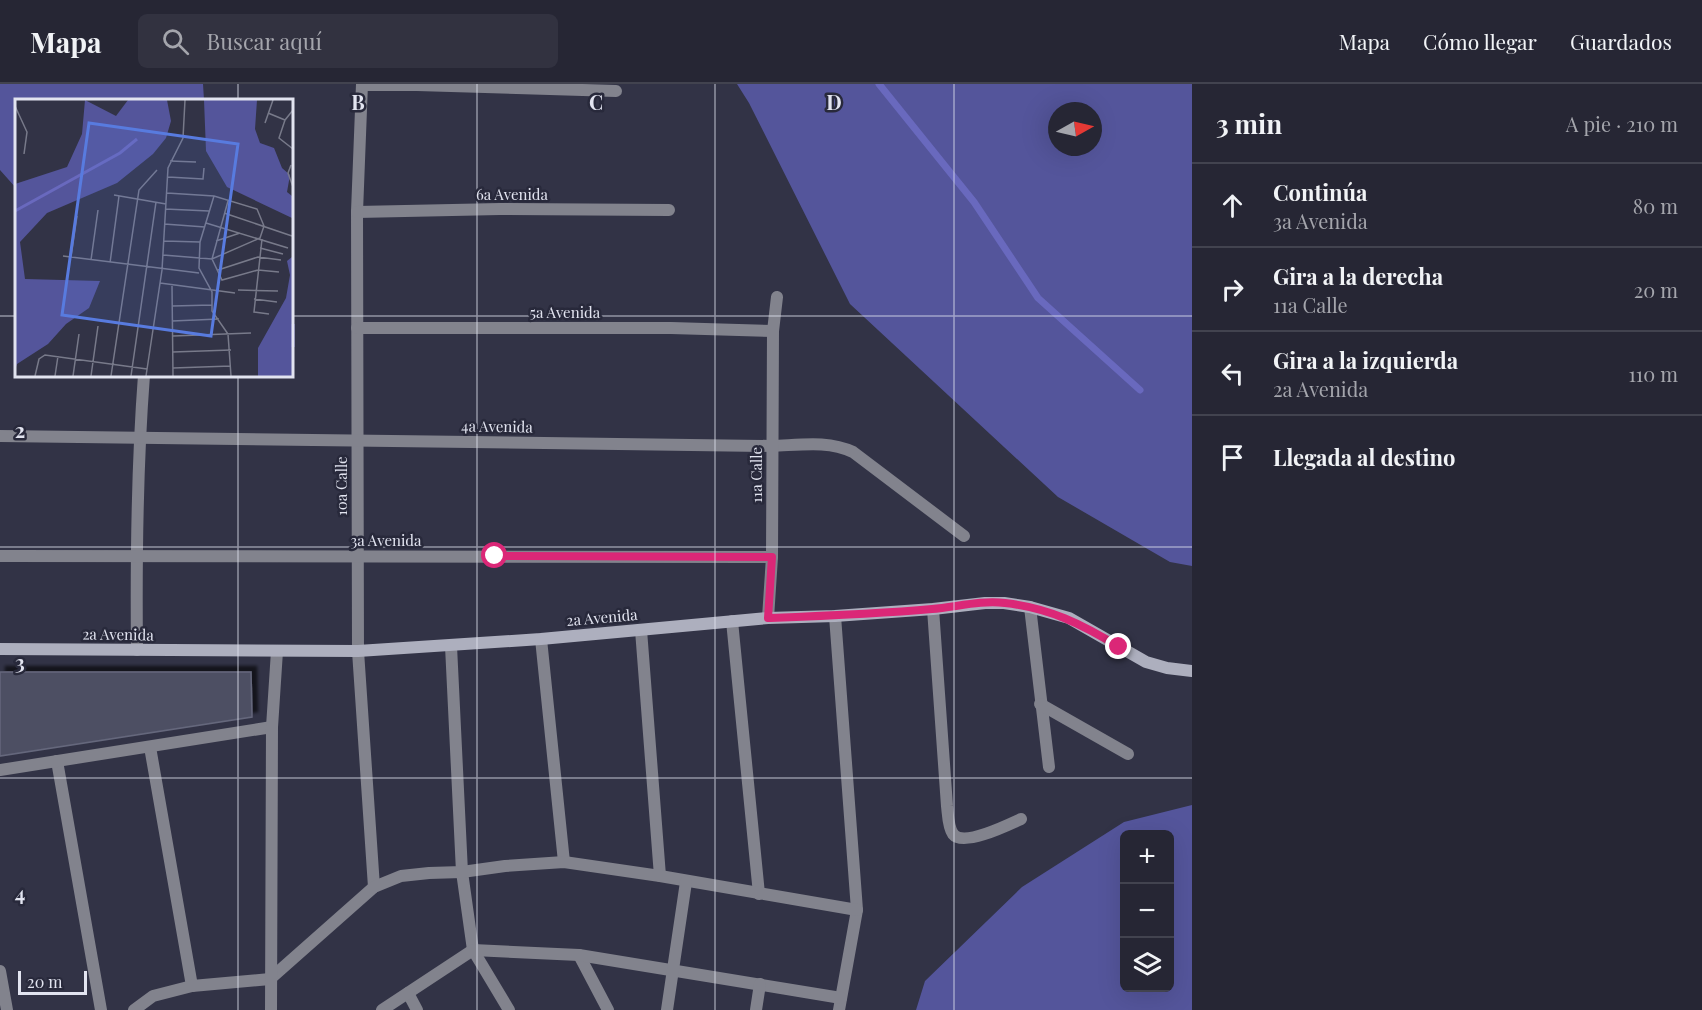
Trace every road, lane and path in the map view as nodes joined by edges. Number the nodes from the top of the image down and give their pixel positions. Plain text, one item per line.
1 (362, 85) edge
2 (616, 91) dead end
3 (669, 210) dead end
4 (357, 212) junction
5 (777, 297) dead end
6 (357, 328) junction
7 (773, 331) junction
8 (144, 376) edge
9 (0, 436) edge
10 (139, 438) junction
11 (357, 440) junction
12 (772, 446) junction
13 (964, 536) dead end
14 (0, 556) edge
15 (136, 556) junction
16 (357, 556) junction
17 (772, 557) junction
18 (1030, 608) junction
19 (933, 609) junction
20 (835, 616) junction
21 (768, 618) junction
22 (732, 621) junction
23 (641, 630) junction
24 (541, 639) junction
25 (451, 646) junction
26 (0, 649) edge
27 (137, 650) junction
28 (277, 651) junction
29 (358, 651) junction
30 (1192, 671) edge
31 (1040, 704) junction
32 (272, 727) junction
33 (150, 747) junction
34 (1128, 754) dead end
35 (57, 761) junction
36 (1048, 767) dead end
37 (0, 770) edge
38 (1021, 819) dead end
39 (564, 862) junction
40 (462, 872) junction
41 (660, 876) junction
42 (686, 882) junction
43 (374, 887) junction
44 (759, 894) junction
45 (857, 910) junction
46 (473, 950) junction
47 (579, 955) junction
48 (673, 970) junction
49 (0, 971) edge
50 (270, 979) junction
51 (760, 984) junction
52 (192, 986) junction
53 (408, 993) junction
54 (840, 1004) edge
55 (7, 1010) edge
56 (101, 1010) edge
57 (134, 1010) edge
58 (271, 1010) edge
59 (382, 1010) edge
60 (417, 1010) edge
61 (509, 1010) edge
62 (608, 1010) edge
63 (667, 1010) edge
64 (756, 1010) edge

1 - 2 street
1 - 4 street, 10a Calle
3 - 4 street, 6a Avenida
4 - 6 street, 10a Calle
5 - 7 street, 11a Calle
6 - 7 street, 5a Avenida
6 - 11 street, 10a Calle
7 - 12 street, 11a Calle
8 - 10 street
9 - 10 street, 4a Avenida
10 - 11 street, 4a Avenida
10 - 15 street
11 - 12 street, 4a Avenida
11 - 16 street, 10a Calle
12 - 13 street, 4a Avenida
12 - 17 street, 11a Calle
14 - 15 street, 3a Avenida
15 - 16 street, 3a Avenida
15 - 27 street
16 - 17 street, 3a Avenida
16 - 29 street, 10a Calle
17 - 21 street, 11a Calle
18 - 19 main road, 2a Avenida
18 - 30 main road, 2a Avenida
18 - 31 street
19 - 20 main road, 2a Avenida
19 - 38 street
20 - 21 main road, 2a Avenida
20 - 45 street
21 - 22 main road, 2a Avenida
22 - 23 main road, 2a Avenida
22 - 44 street
23 - 24 main road, 2a Avenida
23 - 41 street
24 - 25 main road, 2a Avenida
24 - 39 street
25 - 29 main road, 2a Avenida
25 - 40 street
26 - 27 main road, 2a Avenida
27 - 28 main road, 2a Avenida
28 - 29 main road, 2a Avenida
28 - 32 street
29 - 43 street, 10a Calle
31 - 34 street
31 - 36 street
32 - 33 street
32 - 50 street
33 - 35 street
33 - 52 street
35 - 37 street
35 - 56 street
39 - 40 street
39 - 41 street
40 - 43 street
40 - 46 street
41 - 42 street
42 - 44 street
42 - 48 street
43 - 50 street
44 - 45 street
45 - 54 street
46 - 47 street
46 - 53 street
46 - 61 street
47 - 48 street
47 - 62 street
48 - 51 street
48 - 63 street
49 - 55 street
50 - 52 street
50 - 58 street
51 - 54 street
51 - 64 street
52 - 57 street
53 - 59 street
53 - 60 street

